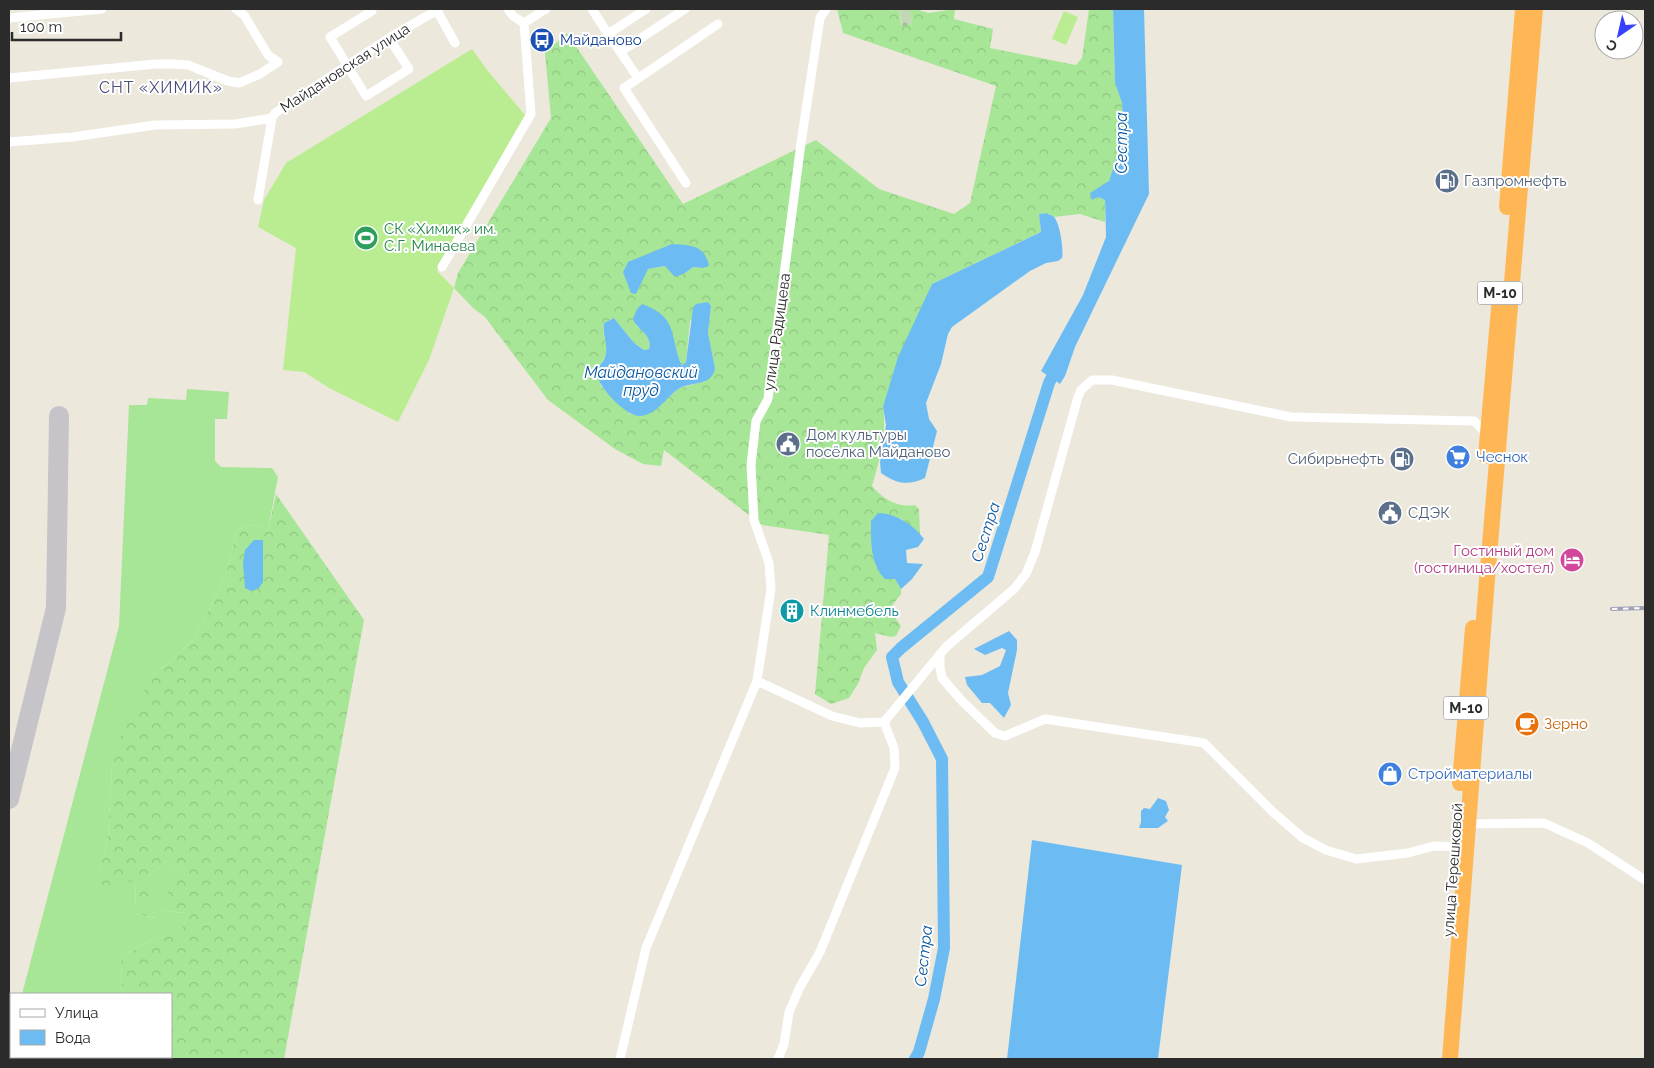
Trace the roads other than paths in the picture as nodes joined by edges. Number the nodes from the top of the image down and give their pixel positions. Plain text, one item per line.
1 (102, 9) edge
2 (236, 9) edge
3 (437, 9) edge
4 (508, 9) edge
5 (546, 9) edge
6 (592, 9) edge
7 (646, 9) edge
8 (685, 9) edge
9 (826, 9) edge
10 (1523, 9) edge
11 (1535, 9) edge
12 (372, 11) dead end
13 (9, 18) edge
14 (524, 23) junction
15 (718, 24) dead end
16 (608, 34) junction
17 (389, 38) junction
18 (455, 44) dead end
19 (620, 52) junction
20 (348, 66) junction
21 (9, 78) edge
22 (638, 78) junction
23 (272, 118) junction
24 (9, 142) edge
25 (686, 183) dead end
26 (258, 200) dead end
27 (442, 267) dead end
28 (1490, 395) junction
29 (1474, 421) junction
30 (1488, 440) junction
31 (939, 656) junction
32 (757, 681) junction
33 (884, 722) junction
34 (1462, 824) junction
35 (1460, 847) junction
36 (1645, 880) edge
37 (620, 1059) edge
38 (778, 1059) edge
39 (1438, 1059) edge
40 (1450, 1059) edge

1 - 13 street
2 - 21 street
3 - 17 street, Майдановская улица
3 - 18 street
4 - 14 street
5 - 14 street
6 - 16 street
7 - 16 street
8 - 19 street
9 - 32 street, улица Радищева
10 - 28 highway, М-10
11 - 34 highway, улица Терешковой / М-10
12 - 20 street
14 - 27 street
15 - 22 street
16 - 19 street
17 - 20 street, Майдановская улица
17 - 20 street
19 - 22 street
20 - 23 street, Майдановская улица
22 - 25 street
23 - 24 street
23 - 26 street, Майдановская улица
28 - 29 street
28 - 30 highway, М-10
29 - 30 street
29 - 31 street
30 - 34 highway, улица Терешковой / М-10
31 - 33 street
31 - 35 street
32 - 33 street
32 - 37 street, улица Радищева
33 - 38 street
34 - 35 highway, улица Терешковой / М-10
34 - 36 street
35 - 39 highway, улица Терешковой / М-10
35 - 40 highway, улица Терешковой / М-10

